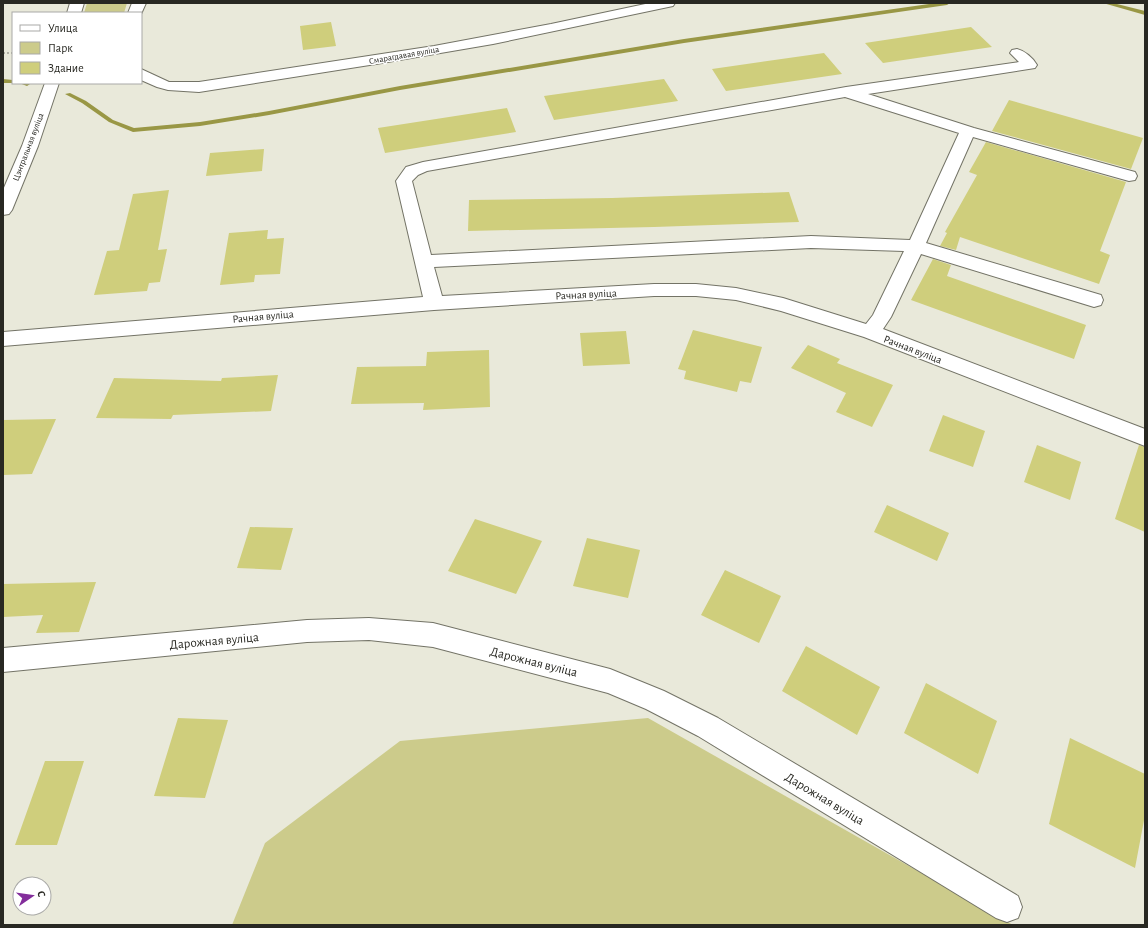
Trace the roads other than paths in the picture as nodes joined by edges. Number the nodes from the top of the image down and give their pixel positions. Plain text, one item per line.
1 (668, 3) edge
2 (1017, 53) dead end
3 (142, 74) edge
4 (52, 84) edge
5 (846, 92) junction
6 (968, 131) junction
7 (3, 165) edge
8 (22, 166) junction
9 (1129, 176) dead end
10 (3, 210) edge
11 (916, 246) junction
12 (424, 261) junction
13 (1094, 300) dead end
14 (434, 303) junction
15 (871, 332) junction
16 (3, 339) edge
17 (1145, 438) edge
18 (3, 660) edge
19 (1007, 907) dead end

1 - 3 street, Смарагдавая вуліца
2 - 5 street
4 - 8 street, Цэнтральная вуліца
5 - 6 street
5 - 12 street
6 - 9 street
6 - 11 street
7 - 8 street
8 - 10 street, Цэнтральная вуліца
11 - 12 street
11 - 13 street
11 - 15 street
12 - 14 street
14 - 15 street, Рачная вуліца
14 - 16 street, Рачная вуліца
15 - 17 street, Рачная вуліца
18 - 19 street, Дарожная вуліца

